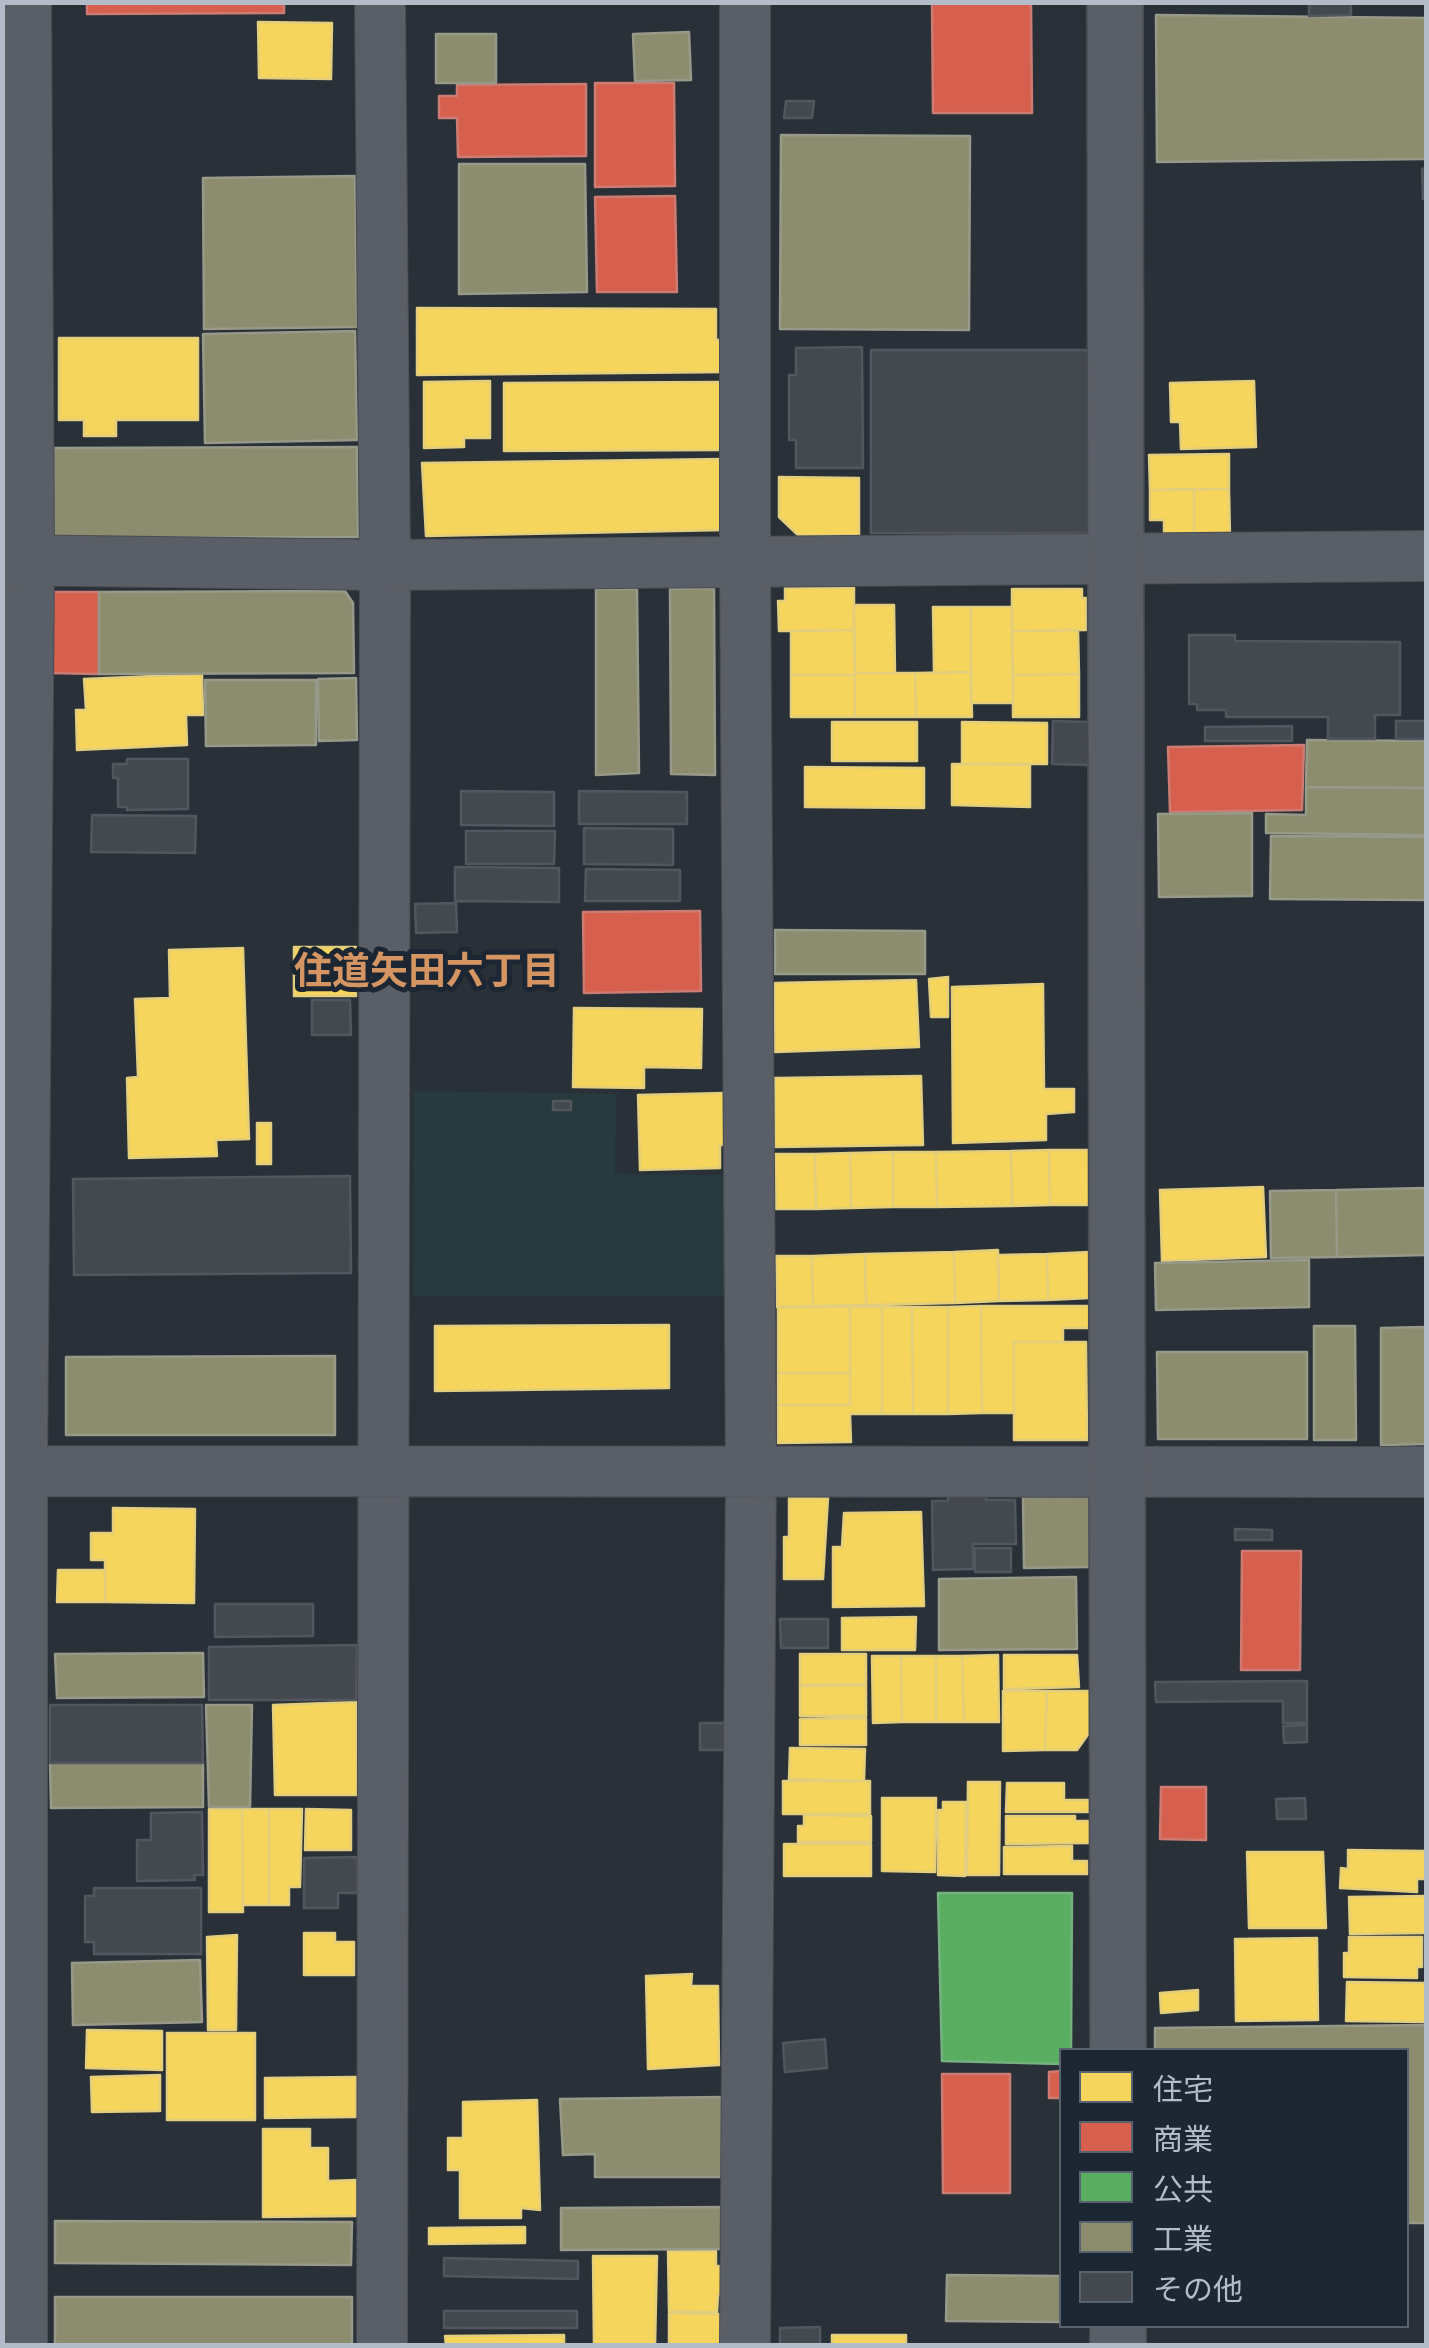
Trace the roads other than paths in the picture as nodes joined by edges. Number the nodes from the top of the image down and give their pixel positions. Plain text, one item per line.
1 (26, 2) edge
2 (380, 2) edge
3 (745, 2) edge
4 (1115, 2) edge
5 (1426, 556) edge
6 (1116, 559) junction
7 (16, 560) edge
8 (745, 561) junction
9 (385, 565) junction
10 (385, 1470) junction
11 (12, 1471) edge
12 (1117, 1471) junction
13 (752, 1472) junction
14 (1426, 1472) edge
15 (1118, 2048) edge
16 (22, 2346) edge
17 (382, 2346) edge
18 (744, 2346) edge

1 - 7 street
2 - 9 street
3 - 8 street
4 - 6 street
5 - 6 street
6 - 8 street
6 - 12 street
7 - 9 street
7 - 11 street
8 - 9 street
8 - 13 street
9 - 10 street
10 - 11 street
10 - 13 street
10 - 17 street
11 - 16 street
12 - 13 street
12 - 14 street
12 - 15 street
13 - 18 street

